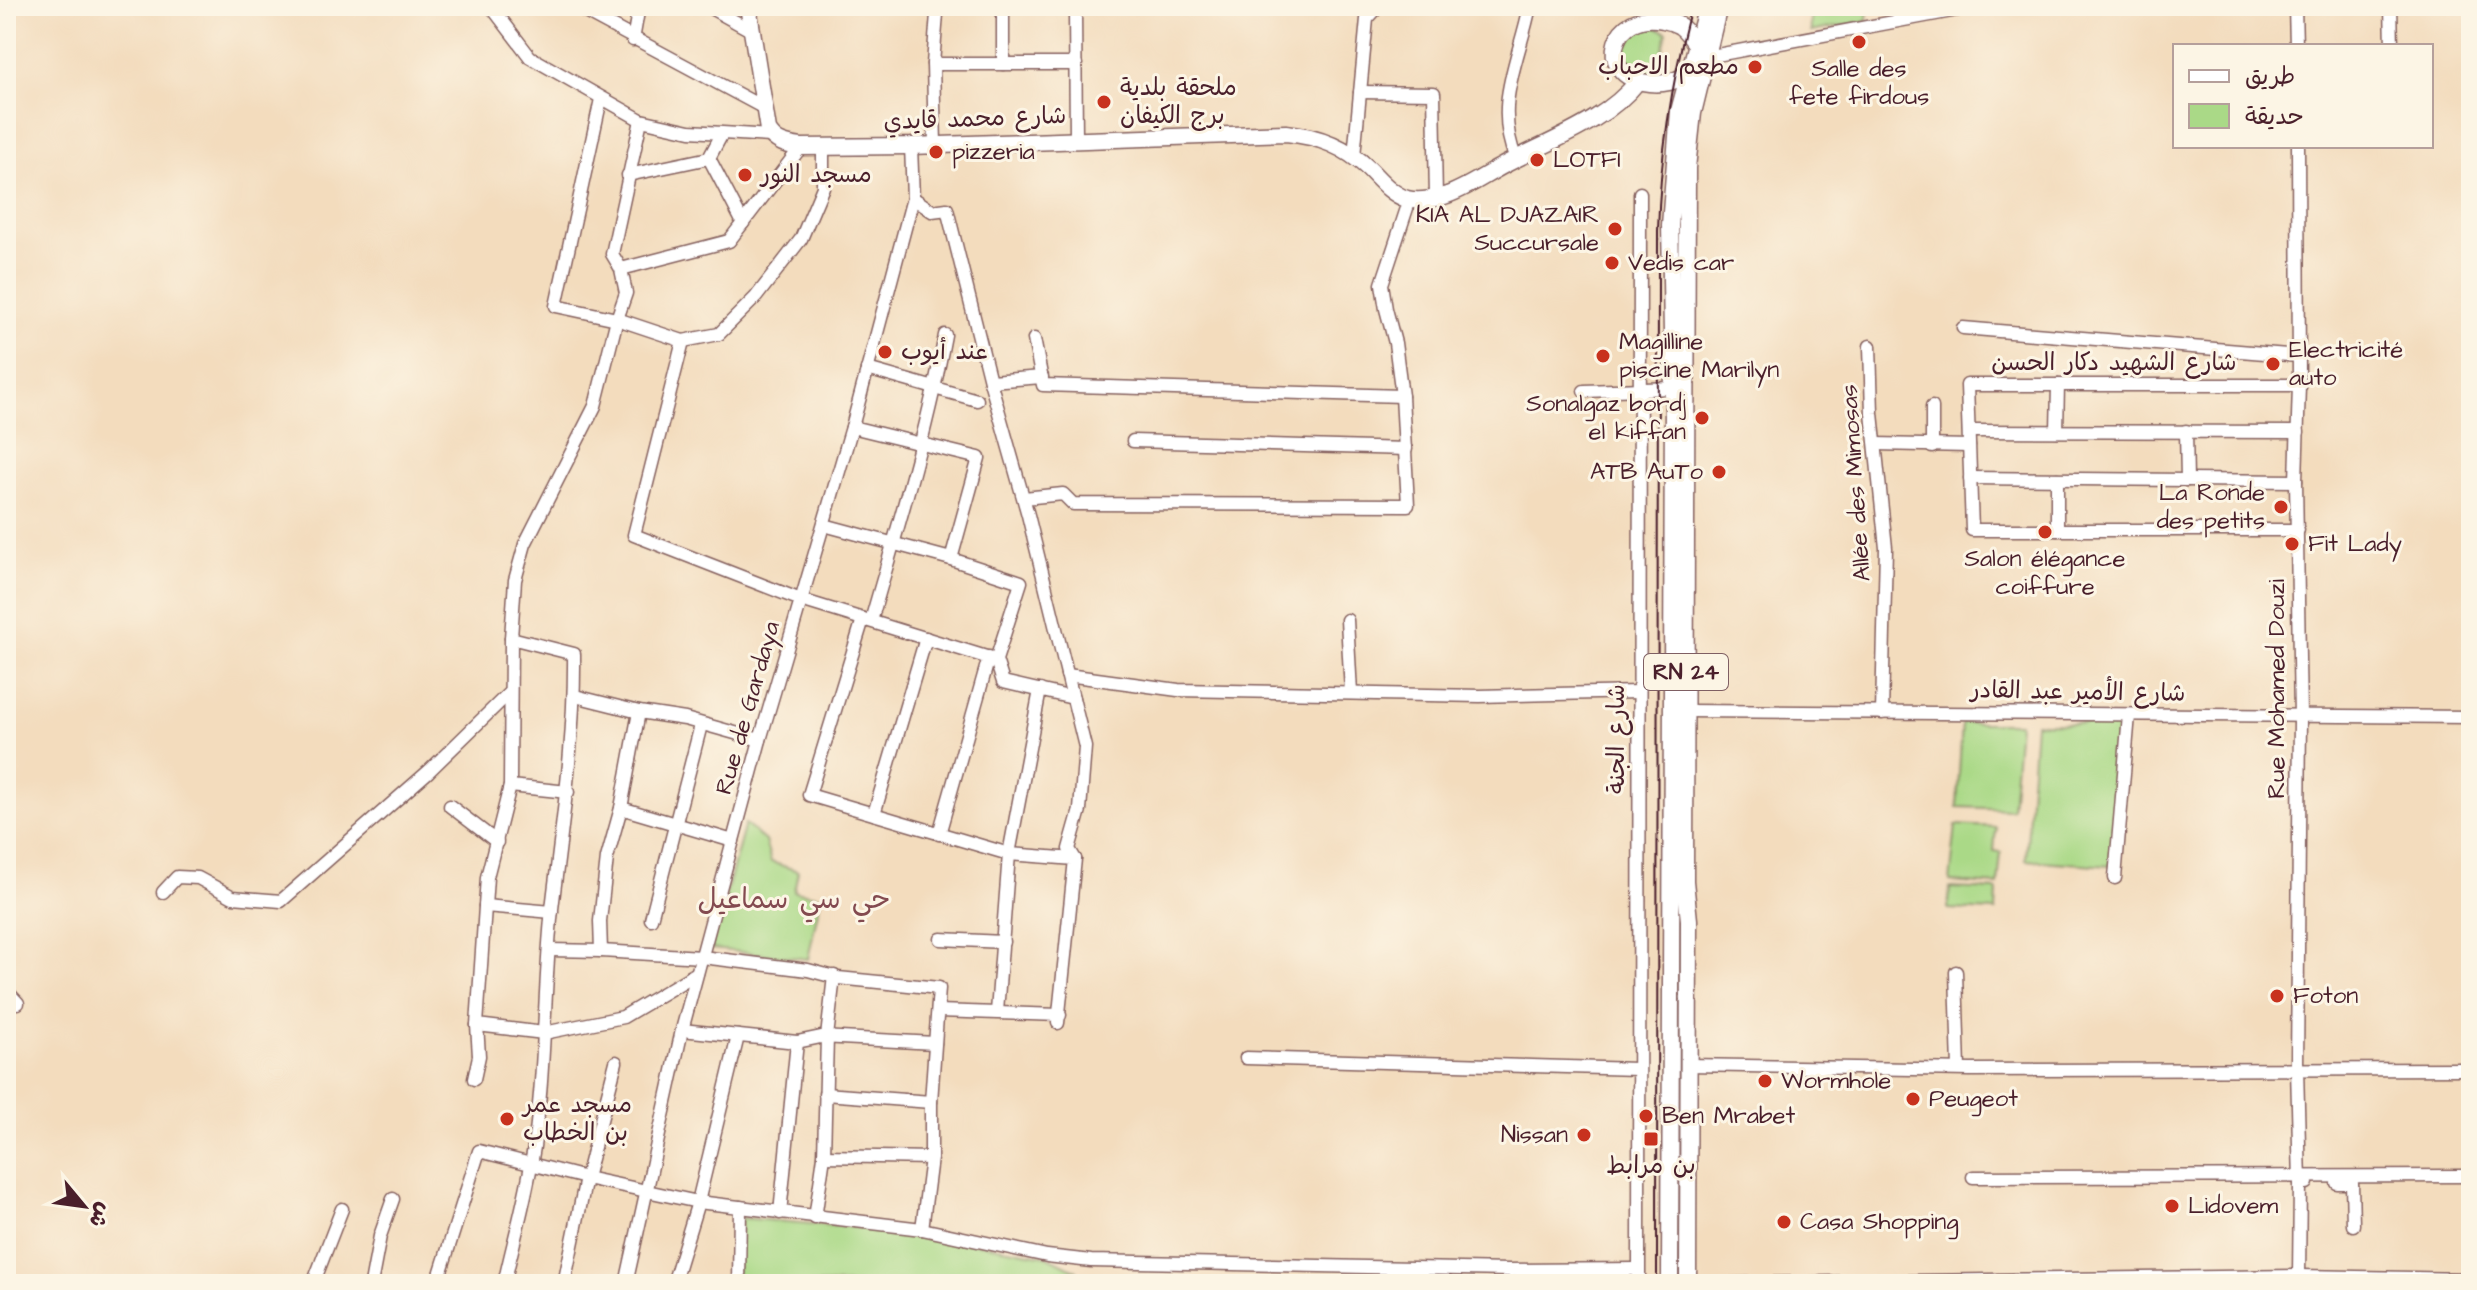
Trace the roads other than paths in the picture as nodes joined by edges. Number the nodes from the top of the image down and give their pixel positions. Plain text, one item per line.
1 (491, 6) edge
2 (574, 6) edge
3 (639, 6) edge
4 (707, 6) edge
5 (748, 6) edge
6 (1003, 6) edge
7 (1379, 6) edge
8 (1530, 6) edge
9 (1979, 6) edge
10 (2295, 6) edge
11 (2391, 6) edge
12 (1710, 8) edge
13 (1075, 10) dead end
14 (937, 14) dead end
15 (1673, 22) junction
16 (754, 32) junction
17 (633, 40) junction
18 (2296, 44) edge
19 (2392, 44) edge
20 (1703, 55) junction
21 (933, 64) junction
22 (1003, 64) junction
23 (1076, 64) junction
24 (1621, 70) junction
25 (1690, 73) junction
26 (1638, 81) junction
27 (1658, 85) junction
28 (1360, 92) junction
29 (601, 99) junction
30 (764, 108) junction
31 (1609, 108) junction
32 (1679, 111) junction
33 (641, 120) junction
34 (722, 134) junction
35 (771, 136) junction
36 (1076, 139) junction
37 (935, 144) junction
38 (911, 146) junction
39 (801, 147) junction
40 (823, 147) junction
41 (2298, 148) edge
42 (1354, 156) junction
43 (709, 158) junction
44 (1516, 159) junction
45 (628, 175) junction
46 (1640, 193) dead end
47 (913, 198) junction
48 (1436, 198) junction
49 (1410, 199) junction
50 (743, 223) junction
51 (621, 269) junction
52 (617, 319) junction
53 (1963, 328) dead end
54 (945, 335) dead end
55 (1034, 339) dead end
56 (683, 341) junction
57 (1870, 346) dead end
58 (2299, 356) junction
59 (867, 369) junction
60 (1042, 377) junction
61 (990, 381) junction
62 (2058, 385) junction
63 (2299, 385) junction
64 (935, 388) junction
65 (1673, 388) junction
66 (1640, 389) junction
67 (1584, 391) dead end
68 (1402, 396) junction
69 (977, 400) dead end
70 (1932, 407) dead end
71 (852, 427) junction
72 (1969, 431) junction
73 (2057, 431) junction
74 (2186, 431) junction
75 (2298, 432) junction
76 (1133, 441) dead end
77 (921, 444) junction
78 (1876, 444) junction
79 (1969, 446) junction
80 (1932, 447) junction
81 (1406, 449) junction
82 (1970, 478) junction
83 (2057, 479) junction
84 (2187, 480) junction
85 (2296, 481) junction
86 (1024, 498) junction
87 (824, 525) junction
88 (2057, 530) junction
89 (2298, 530) junction
90 (893, 544) junction
91 (951, 559) junction
92 (801, 600) junction
93 (867, 620) junction
94 (1347, 620) dead end
95 (511, 638) junction
96 (926, 638) junction
97 (993, 658) junction
98 (1067, 675) junction
99 (1040, 690) junction
100 (510, 692) junction
101 (1638, 692) junction
102 (1351, 693) junction
103 (575, 696) junction
104 (1073, 698) junction
105 (1685, 711) junction
106 (639, 712) junction
107 (1882, 713) junction
108 (2129, 715) junction
109 (2300, 717) junction
110 (2471, 717) edge
111 (701, 725) junction
112 (760, 740) junction
113 (510, 786) junction
114 (568, 792) junction
115 (450, 806) dead end
116 (621, 808) junction
117 (874, 814) junction
118 (677, 825) junction
119 (939, 834) junction
120 (733, 841) junction
121 (497, 842) junction
122 (1009, 854) junction
123 (1075, 859) junction
124 (2115, 878) dead end
125 (163, 892) dead end
126 (485, 906) junction
127 (552, 912) junction
128 (651, 919) dead end
129 (941, 939) dead end
130 (1003, 942) junction
131 (550, 950) junction
132 (601, 951) junction
133 (702, 957) junction
134 (1956, 972) dead end
135 (697, 973) junction
136 (834, 976) junction
137 (6, 990) edge
138 (18, 1003) dead end
139 (938, 1011) junction
140 (997, 1012) junction
141 (477, 1025) junction
142 (682, 1030) junction
143 (544, 1033) junction
144 (738, 1036) junction
145 (827, 1037) junction
146 (797, 1042) junction
147 (935, 1043) junction
148 (1246, 1058) dead end
149 (616, 1062) dead end
150 (1688, 1065) junction
151 (2297, 1068) junction
152 (1637, 1069) junction
153 (1959, 1069) junction
154 (2471, 1069) edge
155 (474, 1079) dead end
156 (825, 1094) junction
157 (931, 1102) junction
158 (824, 1156) junction
159 (931, 1158) junction
160 (531, 1163) junction
161 (2471, 1176) edge
162 (1973, 1177) dead end
163 (586, 1178) junction
164 (2300, 1180) junction
165 (649, 1190) junction
166 (393, 1199) dead end
167 (698, 1202) junction
168 (740, 1207) junction
169 (342, 1209) dead end
170 (780, 1213) junction
171 (815, 1218) junction
172 (2353, 1225) dead end
173 (922, 1229) junction
174 (1637, 1269) junction
175 (2299, 1276) junction
176 (2471, 1279) edge
177 (1669, 1283) edge
178 (313, 1284) edge
179 (371, 1284) edge
180 (437, 1284) edge
181 (504, 1284) edge
182 (564, 1284) edge
183 (626, 1284) edge
184 (673, 1284) edge
185 (739, 1284) edge
186 (1639, 1284) edge
187 (1688, 1284) edge

1 - 29 street
2 - 17 street
3 - 17 street
4 - 16 street
5 - 16 main road
6 - 22 street
7 - 28 street
8 - 44 street
9 - 20 street
10 - 18 street
11 - 19 street
12 - 15 main road
12 - 20 main road, RN 24
13 - 23 street
14 - 21 street
15 - 20 main road
15 - 24 main road
16 - 30 main road
17 - 30 street
20 - 25 main road
20 - 105 main road, RN 24
21 - 22 street
21 - 37 street
22 - 23 street
23 - 36 street
24 - 26 main road
24 - 31 main road
25 - 27 main road
25 - 32 main road, RN 24
26 - 27 main road
26 - 31 main road
27 - 32 main road
28 - 42 street
28 - 48 street
29 - 33 street
29 - 52 street
30 - 35 main road
31 - 44 main road
32 - 65 main road, RN 24
33 - 34 street
33 - 45 street
34 - 35 street
34 - 43 street
35 - 39 main road, شارع محمد قايدي
36 - 37 main road, شارع محمد قايدي
36 - 42 main road, شارع محمد قايدي
37 - 38 main road, شارع محمد قايدي
38 - 40 main road, شارع محمد قايدي
38 - 47 street, Rue de Gardaya
39 - 40 main road, شارع محمد قايدي
39 - 50 street
40 - 56 street
41 - 58 street, Rue Mohamed Douzi
42 - 49 main road, شارع محمد قايدي
43 - 45 street
43 - 50 street
44 - 48 main road
45 - 51 street
46 - 66 street, شارع الجنة
47 - 59 street, Rue de Gardaya
47 - 61 street
48 - 49 main road
49 - 68 street
50 - 51 street
51 - 52 street
52 - 56 street
52 - 95 street
53 - 58 street
54 - 64 street
55 - 60 street
56 - 92 street
57 - 78 street, Allée des Mimosas
58 - 63 street, Rue Mohamed Douzi
59 - 64 street
59 - 71 street, Rue de Gardaya
60 - 61 street
60 - 68 street
61 - 86 street
62 - 63 street, شارع الشهيد دكار الحسن
62 - 72 street, شارع الشهيد دكار الحسن
62 - 73 street
63 - 75 street, Rue Mohamed Douzi
64 - 69 street
64 - 77 street
65 - 66 street
65 - 177 main road, RN 24
66 - 67 street
66 - 101 street, شارع الجنة
68 - 81 street
70 - 80 street
71 - 77 street
71 - 87 street, Rue de Gardaya
72 - 73 street
72 - 79 street, شارع الشهيد دكار الحسن
73 - 74 street
74 - 75 street
74 - 84 street
75 - 85 street, Rue Mohamed Douzi
76 - 81 street
77 - 90 street
77 - 91 street
78 - 80 street
78 - 107 street, Allée des Mimosas
79 - 80 street
79 - 82 street, شارع الشهيد دكار الحسن
81 - 86 street
82 - 83 street
82 - 88 street, شارع الشهيد دكار الحسن
83 - 84 street
83 - 88 street
84 - 85 street
85 - 89 street, Rue Mohamed Douzi
86 - 98 street
87 - 90 street
87 - 92 street, Rue de Gardaya
88 - 89 street, شارع الشهيد دكار الحسن
89 - 109 street, Rue Mohamed Douzi
90 - 91 street
90 - 93 street
91 - 97 street
92 - 93 street
92 - 112 street, Rue de Gardaya
93 - 96 street
93 - 117 street
94 - 102 street
95 - 100 street
95 - 103 street
96 - 97 street
96 - 117 street
97 - 99 street
97 - 119 street
98 - 102 street
98 - 104 street
99 - 104 street
99 - 122 street
100 - 113 street
100 - 125 street
101 - 102 street
101 - 152 street, شارع الجنة
103 - 106 street
103 - 114 street
104 - 123 street
105 - 107 street, شارع الأمير عبد القادر
105 - 150 main road, RN 24
106 - 111 street
106 - 116 street
107 - 108 street, شارع الأمير عبد القادر
108 - 109 street, شارع الأمير عبد القادر
108 - 124 street
109 - 110 street, شارع الأمير عبد القادر
109 - 151 street, Rue Mohamed Douzi
111 - 112 street
111 - 118 street
112 - 120 street, Rue de Gardaya
113 - 114 street
113 - 121 street
114 - 127 street
115 - 121 street
116 - 118 street
116 - 132 street
117 - 119 street
118 - 120 street
118 - 128 street
119 - 122 street
120 - 133 street, Rue de Gardaya
121 - 126 street
122 - 123 street
122 - 130 street
123 - 140 street
126 - 127 street
126 - 141 street
127 - 131 street
129 - 130 street
130 - 140 street
131 - 132 street
131 - 143 street
132 - 133 street
133 - 135 street, Rue de Gardaya
133 - 136 street
134 - 153 street
135 - 142 street, Rue de Gardaya
135 - 143 street
136 - 139 street
136 - 145 street
137 - 138 street
139 - 140 street
139 - 147 street
141 - 143 street
141 - 155 street
142 - 144 street
142 - 165 street, Rue de Gardaya
143 - 160 street
144 - 146 street
144 - 167 street
145 - 146 street
145 - 147 street
145 - 156 street
146 - 170 street
147 - 157 street
148 - 152 street
149 - 163 street
150 - 153 street
150 - 187 main road, RN 24
151 - 153 street
151 - 154 street
151 - 164 street, Rue Mohamed Douzi
152 - 174 street, شارع الجنة
156 - 157 street
156 - 158 street
157 - 159 street
158 - 159 street
158 - 171 street
159 - 173 street
160 - 163 street
160 - 180 street
160 - 181 street
161 - 164 street
162 - 164 street
163 - 165 street
163 - 182 street
164 - 172 street
164 - 175 street, Rue Mohamed Douzi
165 - 167 street
165 - 183 street, Rue de Gardaya
166 - 179 street
167 - 168 street
167 - 184 street
168 - 170 street
168 - 185 street
169 - 178 street
170 - 171 street
171 - 173 street
173 - 174 street
174 - 186 street, شارع الجنة
175 - 176 street
175 - 187 street

